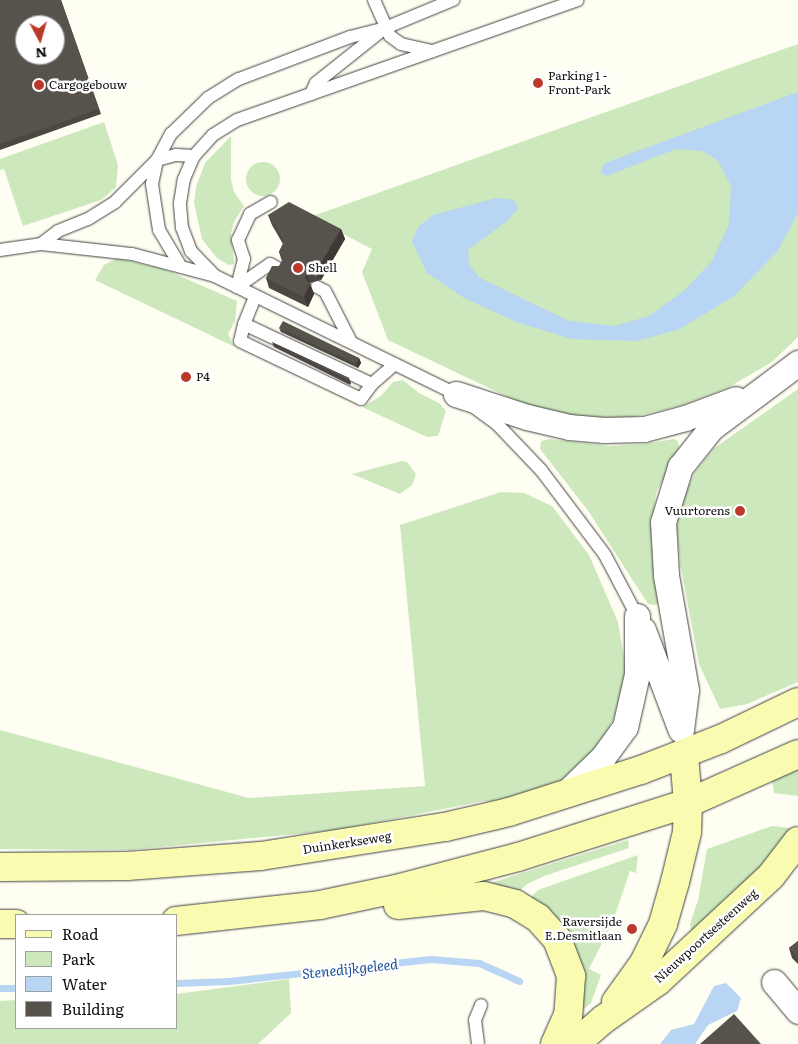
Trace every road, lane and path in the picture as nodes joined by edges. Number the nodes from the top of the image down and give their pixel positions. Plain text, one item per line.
1 (374, 0) edge
2 (453, 0) edge
3 (577, 0) edge
4 (385, 28) junction
5 (435, 51) junction
6 (311, 94) junction
7 (194, 156) junction
8 (157, 160) junction
9 (271, 202) dead end
10 (41, 244) junction
11 (0, 250) edge
12 (181, 267) junction
13 (279, 269) edge
14 (215, 276) junction
15 (317, 287) dead end
16 (237, 288) junction
17 (255, 297) junction
18 (244, 324) junction
19 (351, 342) junction
20 (798, 363) edge
21 (395, 364) junction
22 (372, 384) junction
23 (762, 389) junction
24 (456, 394) junction
25 (637, 616) junction
26 (798, 702) edge
27 (683, 743) junction
28 (798, 754) edge
29 (567, 792) junction
30 (688, 803) junction
31 (798, 841) edge
32 (0, 867) edge
33 (218, 918) junction
34 (178, 920) edge
35 (0, 924) edge
36 (15, 924) edge
37 (774, 982) dead end
38 (481, 1005) dead end
39 (798, 1011) edge
40 (604, 1019) junction
41 (478, 1044) edge
42 (555, 1044) edge
43 (574, 1044) edge

1 - 4 lane
2 - 4 lane
3 - 5 lane
4 - 5 lane
4 - 6 lane
4 - 8 lane
5 - 6 lane
6 - 7 lane
7 - 8 lane
7 - 14 lane
8 - 10 lane
8 - 12 lane
9 - 16 lane
10 - 11 lane
10 - 12 lane
12 - 14 lane
13 - 16 lane
14 - 16 lane
15 - 19 lane
16 - 17 lane
17 - 18 lane
17 - 19 lane
18 - 22 lane
18 - 22 lane
19 - 21 lane
20 - 23 street
21 - 22 lane
21 - 24 lane
23 - 24 street
23 - 27 street
24 - 25 lane
25 - 27 street, Nieuwpoortsesteenweg
25 - 29 street
26 - 27 main road
27 - 29 main road, Duinkerkseweg
27 - 30 main road, Nieuwpoortsesteenweg
28 - 30 main road
29 - 32 main road, Duinkerkseweg
30 - 33 main road
30 - 40 main road, Nieuwpoortsesteenweg
31 - 40 main road, Nieuwpoortsesteenweg
33 - 34 main road
33 - 42 main road
35 - 36 main road
37 - 39 street
38 - 41 lane
40 - 43 main road, Nieuwpoortsesteenweg

